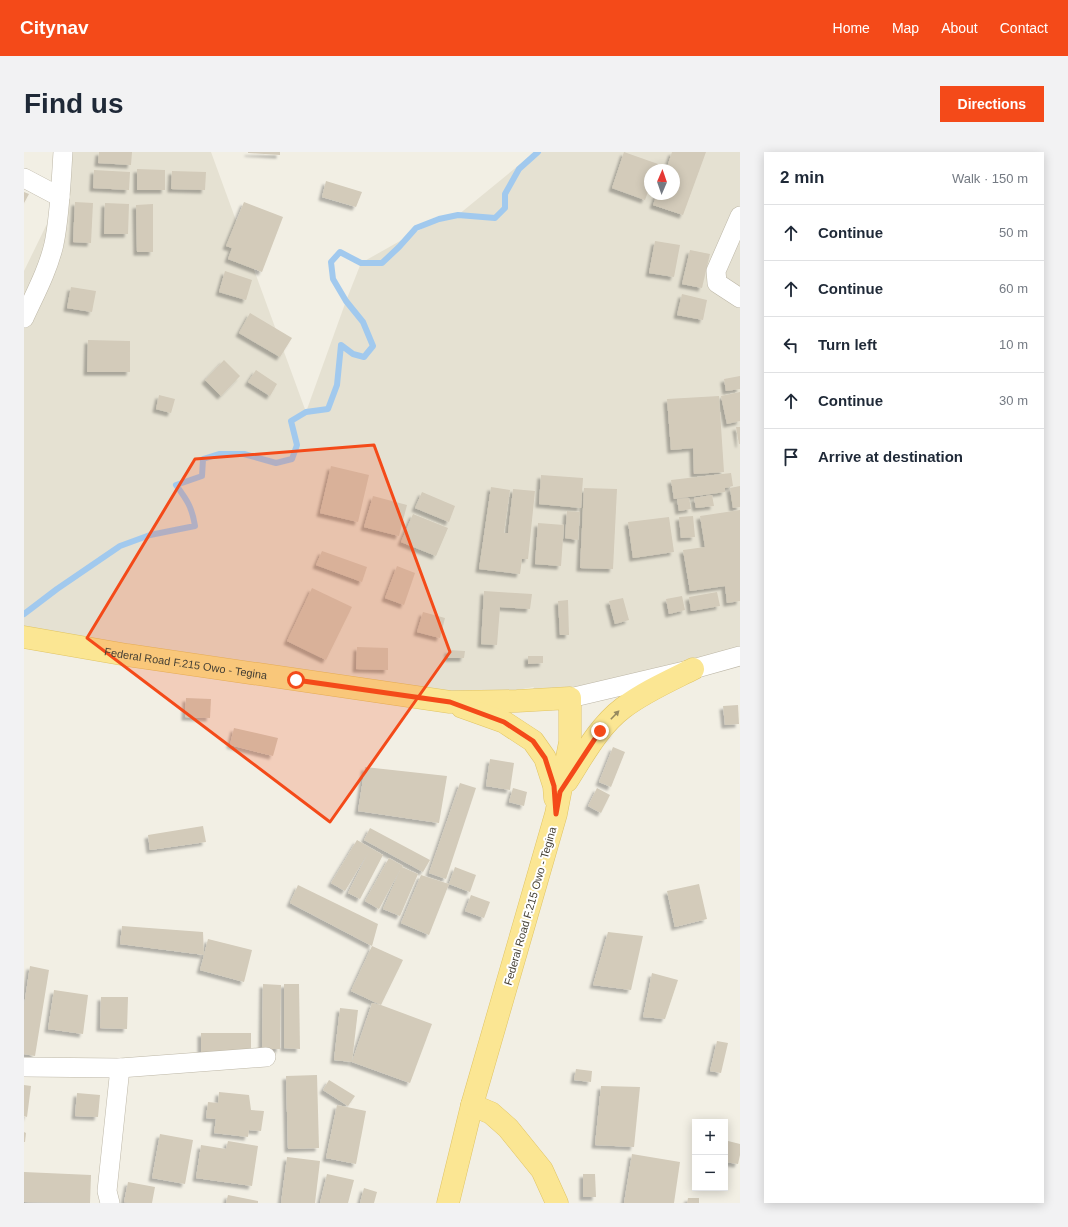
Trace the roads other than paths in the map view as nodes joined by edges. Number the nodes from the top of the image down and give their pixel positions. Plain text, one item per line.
1 (63, 152) edge
2 (24, 178) edge
3 (60, 197) junction
4 (740, 216) edge
5 (740, 298) edge
6 (24, 318) edge
7 (24, 637) edge
8 (740, 656) edge
9 (693, 669) junction
10 (570, 698) junction
11 (450, 702) junction
12 (560, 792) junction
13 (556, 814) junction
14 (266, 1057) dead end
15 (24, 1067) edge
16 (120, 1068) junction
17 (472, 1105) junction
18 (110, 1203) edge
19 (448, 1203) edge
20 (557, 1203) edge

1 - 3 street
2 - 3 street
3 - 6 street
4 - 5 street
7 - 11 main road, Federal Road F.215 Owo - Tegina
8 - 9 street
9 - 10 street
12 -> 9 main road
10 - 11 main road, Federal Road F.215 Owo - Tegina
10 - 12 main road, Federal Road F.215 Owo - Tegina
11 - 13 main road
12 - 13 main road, Federal Road F.215 Owo - Tegina
13 - 17 main road, Federal Road F.215 Owo - Tegina
14 - 16 street
15 - 16 street
16 - 18 street
17 - 19 main road, Federal Road F.215 Owo - Tegina
17 - 20 main road

